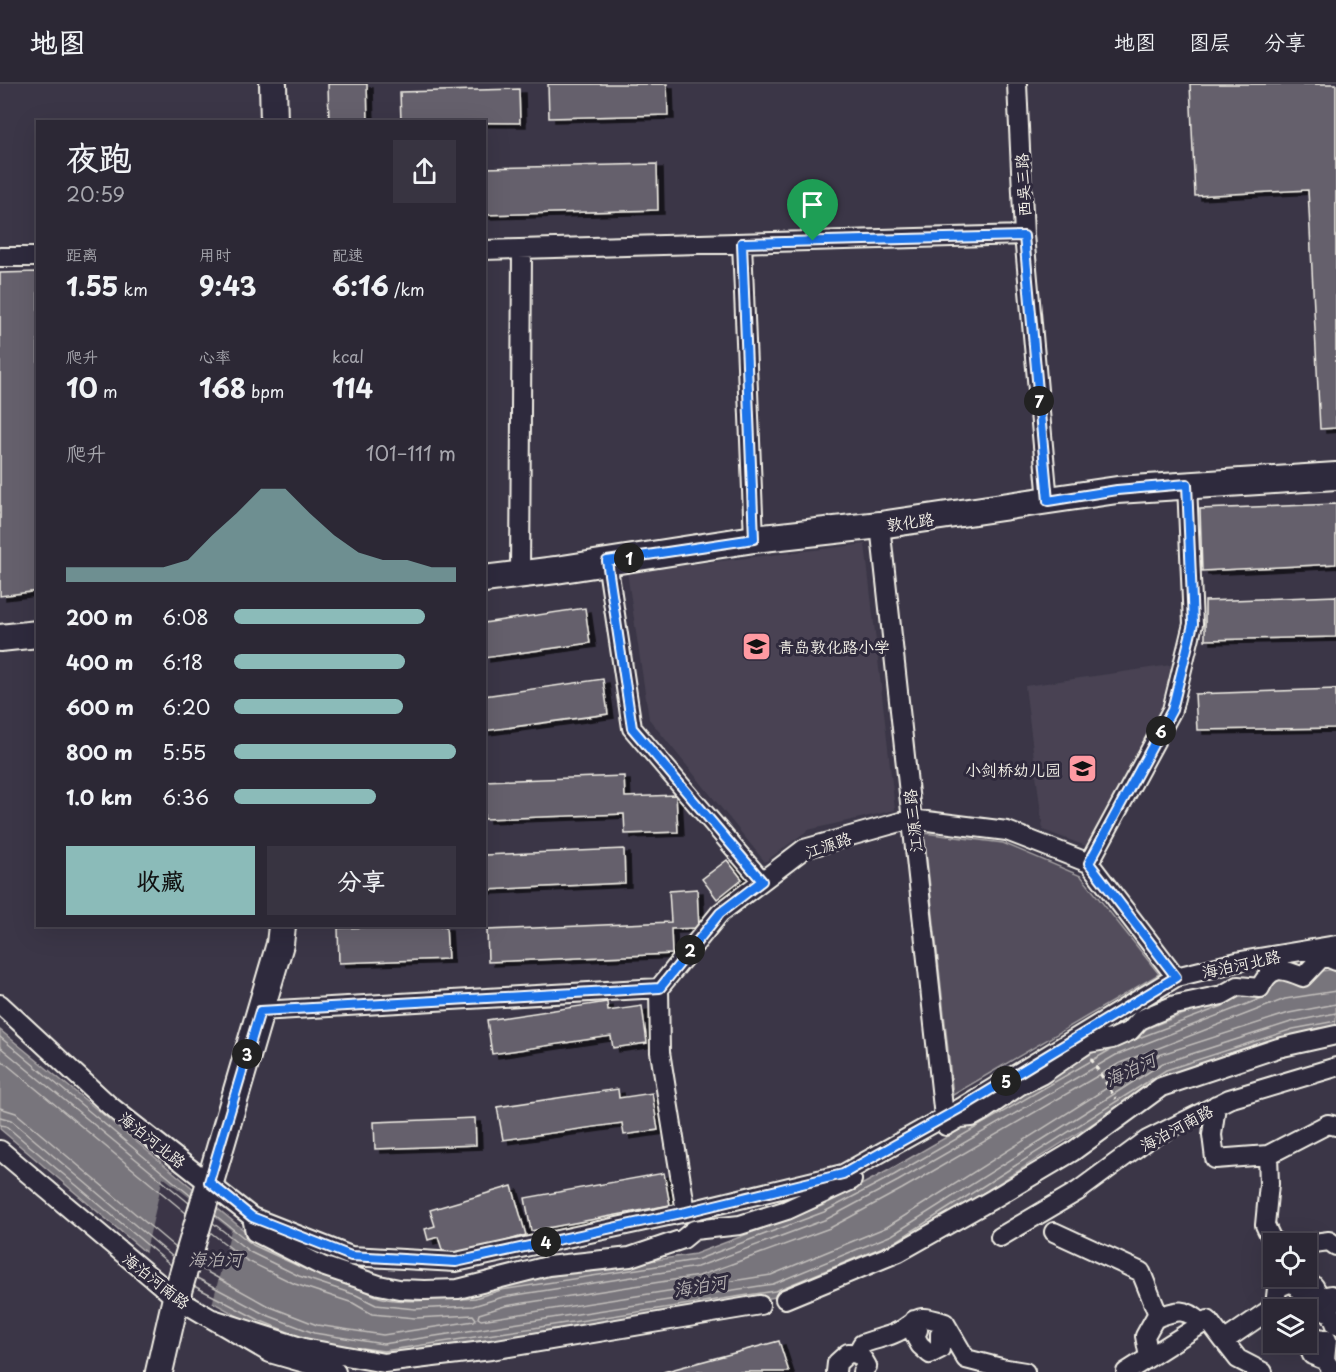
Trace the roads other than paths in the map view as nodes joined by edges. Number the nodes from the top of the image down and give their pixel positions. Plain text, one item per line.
1 (273, 84) edge
2 (1017, 84) edge
3 (274, 120) edge
4 (1024, 236) junction
5 (742, 243) junction
6 (522, 249) junction
7 (486, 250) edge
8 (0, 257) edge
9 (36, 257) edge
10 (1336, 476) edge
11 (1187, 484) junction
12 (1048, 501) junction
13 (880, 525) junction
14 (754, 539) junction
15 (607, 561) junction
16 (520, 574) junction
17 (486, 579) edge
18 (36, 634) edge
19 (0, 638) edge
20 (911, 819) junction
21 (1089, 863) junction
22 (762, 881) junction
23 (282, 927) edge
24 (1336, 945) edge
25 (1336, 961) edge
26 (1176, 977) junction
27 (660, 988) junction
28 (0, 1004) edge
29 (260, 1011) junction
30 (1336, 1035) edge
31 (1336, 1067) edge
32 (1216, 1105) junction
33 (944, 1117) junction
34 (1336, 1126) edge
35 (0, 1150) edge
36 (1268, 1155) junction
37 (209, 1182) junction
38 (686, 1212) junction
39 (252, 1217) junction
40 (1054, 1232) dead end
41 (1269, 1233) edge
42 (1000, 1237) dead end
43 (1317, 1243) edge
44 (1336, 1246) edge
45 (176, 1298) junction
46 (785, 1299) dead end
47 (1301, 1299) edge
48 (760, 1305) dead end
49 (1333, 1312) edge
50 (1159, 1317) junction
51 (1263, 1318) edge
52 (213, 1319) junction
53 (915, 1320) junction
54 (945, 1323) junction
55 (1202, 1323) junction
56 (1224, 1341) junction
57 (857, 1353) junction
58 (1149, 1357) junction
59 (1329, 1366) edge
60 (1000, 1370) edge
61 (159, 1372) edge
62 (336, 1372) edge
63 (836, 1372) edge
64 (862, 1372) edge
65 (1025, 1372) edge
66 (1126, 1372) edge
67 (1263, 1372) edge

1 - 3 street
2 - 4 street, 西吴三路
4 - 5 street
4 - 12 street, 西吴三路
5 - 6 street
5 - 14 street
6 - 7 street
6 - 16 street
8 - 9 street
10 - 11 street, 敦化路
11 - 12 street, 敦化路
11 - 21 street
12 - 13 street, 敦化路
13 - 14 street, 敦化路
13 - 20 street, 江源三路
14 - 15 street, 敦化路
15 - 16 street, 敦化路
15 - 22 street
16 - 17 street, 敦化路
18 - 19 street
20 - 21 street, 江源路
20 - 22 street, 江源路
20 - 33 street, 江源三路
21 - 26 street
22 - 27 street, 江源路
23 - 29 street
24 - 26 street, 海泊河北路
25 - 39 street
26 - 33 street, 海泊河北路
27 - 29 street
27 - 38 street
28 - 37 street, 海泊河北路
29 - 37 street
30 - 46 street
31 - 32 street, 海泊河南路
32 - 36 street
32 - 42 street, 海泊河南路
33 - 38 street, 海泊河北路
34 - 36 street
35 - 45 street, 海泊河南路
36 - 41 street
37 - 39 street, 海泊河北路
37 - 45 street
38 - 39 street, 海泊河北路
40 - 50 street
43 - 44 street
45 - 52 street, 海泊河南路
45 - 61 street
47 - 49 street
48 - 52 street
49 - 59 street
50 - 55 street
50 - 58 street
51 - 56 street
52 - 62 street, 海泊河南路
53 - 54 street
53 - 54 street
53 - 57 street
54 - 60 street
55 - 56 street
55 - 58 street
56 - 67 street
57 - 63 street
57 - 64 street
58 - 66 street
60 - 65 street

